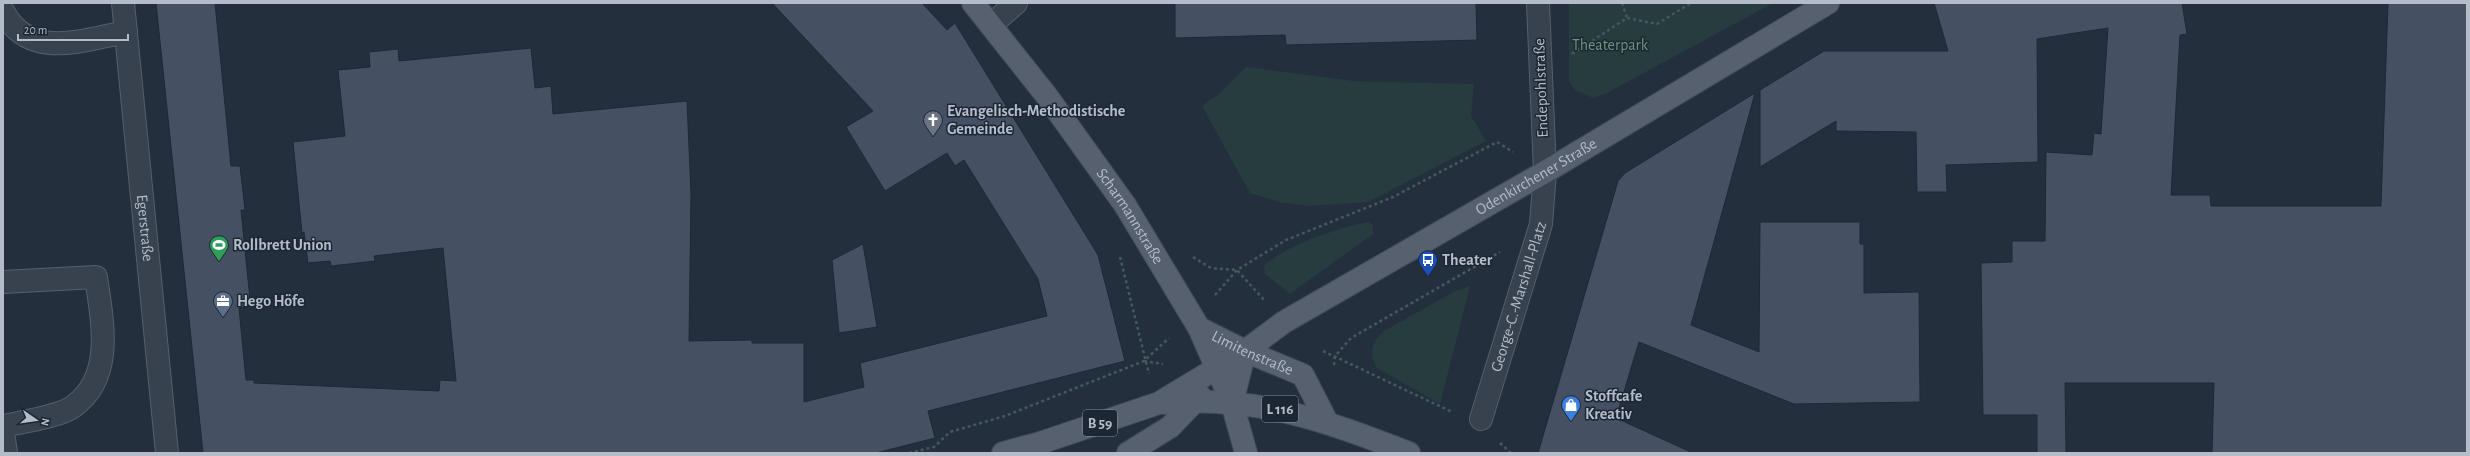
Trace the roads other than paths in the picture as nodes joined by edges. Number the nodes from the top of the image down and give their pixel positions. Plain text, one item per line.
1 (123, 3) edge
2 (973, 3) edge
3 (1016, 3) edge
4 (1538, 3) edge
5 (1828, 3) edge
6 (3, 12) edge
7 (991, 25) junction
8 (126, 32) junction
9 (1544, 172) junction
10 (3, 282) edge
11 (1199, 328) junction
12 (1244, 351) junction
13 (1219, 371) junction
14 (1196, 400) junction
15 (1160, 403) junction
16 (1232, 403) junction
17 (1481, 419) dead end
18 (1327, 422) junction
19 (3, 426) edge
20 (3, 432) edge
21 (6, 453) edge
22 (167, 453) edge
23 (1003, 453) edge
24 (1128, 453) edge
25 (1246, 453) edge
26 (1409, 453) edge

1 - 8 street, Egerstraße
2 - 7 main road, Scharmannstraße / L 116
3 - 7 street
4 - 9 street, Endepohlstraße
5 - 9 main road, Odenkirchener Straße / B 59
6 - 8 street
7 - 11 main road, Scharmannstraße / L 116
8 - 22 street, Egerstraße
9 - 12 main road, Odenkirchener Straße / B 59
9 - 17 street, George-C.-Marshall-Platz
10 - 19 street
11 - 12 main road, Limitenstraße / L 116
11 - 13 main road, Scharmannstraße / L 116
12 - 13 main road, Odenkirchener Straße / B 59
12 - 16 main road
12 - 18 main road, Limitenstraße / L 116
13 - 14 main road, Odenkirchener Straße / B 59
13 - 15 main road, Odenkirchener Straße / B 59
13 - 16 main road, Scharmannstraße / L 116
14 - 15 main road, Odenkirchener Straße / B 59
14 - 16 main road, Odenkirchener Straße / B 59
14 - 24 main road, Odenkirchener Straße / B 59
15 - 23 main road, Odenkirchener Straße / B 59
16 - 18 main road, L 116
16 - 25 main road, Scharmannstraße / L 116
18 - 26 main road, L 116
20 - 21 street

